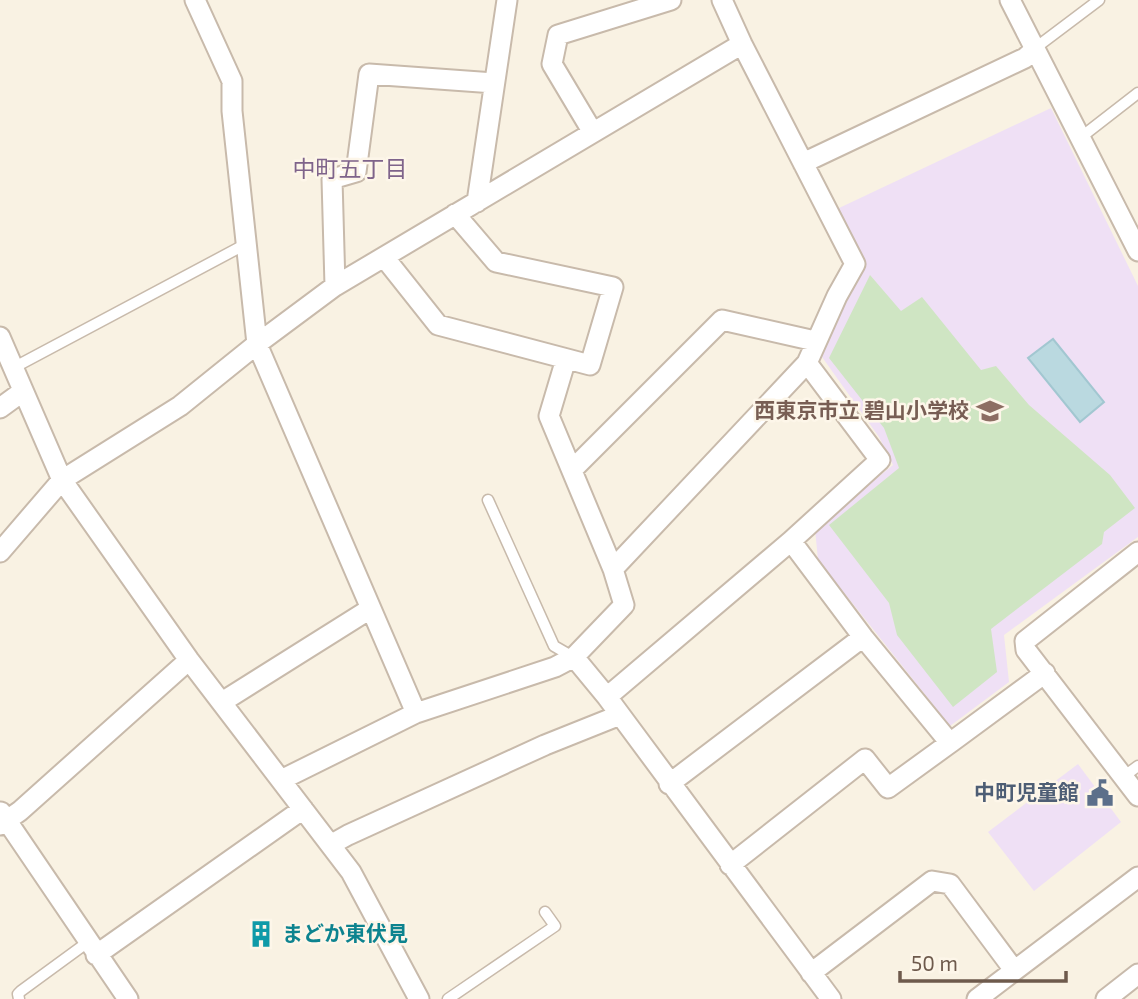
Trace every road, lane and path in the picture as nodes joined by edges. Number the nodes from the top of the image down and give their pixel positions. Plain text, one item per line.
1 (195, 0) edge
2 (507, 0) edge
3 (671, 0) edge
4 (722, 0) edge
5 (1010, 0) edge
6 (1099, 0) edge
7 (742, 44) junction
8 (1034, 50) junction
9 (494, 83) junction
10 (1138, 93) edge
11 (592, 131) junction
12 (1080, 138) junction
13 (803, 163) junction
14 (477, 202) junction
15 (455, 214) junction
16 (246, 244) junction
17 (1138, 250) edge
18 (384, 257) junction
19 (335, 286) junction
20 (0, 337) edge
21 (816, 341) junction
22 (257, 344) junction
23 (566, 359) junction
24 (807, 363) junction
25 (13, 368) junction
26 (22, 392) junction
27 (0, 408) edge
28 (572, 470) junction
29 (62, 480) junction
30 (488, 500) dead end
31 (791, 541) junction
32 (0, 552) edge
33 (1138, 552) edge
34 (613, 569) junction
35 (370, 610) junction
36 (863, 637) junction
37 (574, 657) junction
38 (189, 660) junction
39 (1045, 673) junction
40 (607, 697) junction
41 (222, 702) junction
42 (416, 713) junction
43 (620, 715) junction
44 (950, 743) junction
45 (1131, 772) edge
46 (281, 779) junction
47 (669, 784) junction
48 (1138, 796) edge
49 (303, 809) junction
50 (2, 819) edge
51 (332, 844) junction
52 (730, 865) junction
53 (1138, 877) edge
54 (545, 912) dead end
55 (92, 948) junction
56 (1014, 970) junction
57 (811, 973) junction
58 (1138, 974) edge
59 (19, 999) edge
60 (128, 999) edge
61 (419, 999) edge
62 (448, 999) edge
63 (831, 999) edge
64 (977, 999) edge
65 (1106, 999) edge

1 - 16 street
2 - 9 street
3 - 11 street
4 - 7 street
5 - 8 street
6 - 8 lane
7 - 11 street
7 - 13 street
8 - 12 street
8 - 13 street
9 - 14 street
9 - 19 street
10 - 12 lane
11 - 14 street
12 - 17 street
13 - 21 street
14 - 15 street
15 - 18 street
15 - 23 street
16 - 22 street
16 - 25 lane
18 - 19 street
18 - 23 street
19 - 22 street
20 - 25 street
21 - 24 street
21 - 28 street
22 - 29 street
22 - 35 street
23 - 28 street
24 - 31 street
24 - 34 street
25 - 26 street
26 - 27 street
26 - 29 street
28 - 34 street
29 - 32 street
29 - 38 street
30 - 37 lane
31 - 36 street
31 - 40 street
33 - 39 street
34 - 37 street
35 - 41 street
35 - 42 street
36 - 44 street
36 - 47 street
37 - 40 street
37 - 42 street
38 - 41 street
38 - 50 street
39 - 44 street
39 - 45 street
40 - 43 street
41 - 46 street
42 - 46 street
43 - 47 street
43 - 51 street
44 - 52 street
45 - 48 street
46 - 49 street
47 - 52 street
49 - 51 street
49 - 55 street
50 - 55 street
51 - 61 street
52 - 57 street
53 - 56 street
54 - 62 lane
55 - 59 lane
55 - 60 street
56 - 57 street
56 - 64 street
57 - 63 street
58 - 65 street

